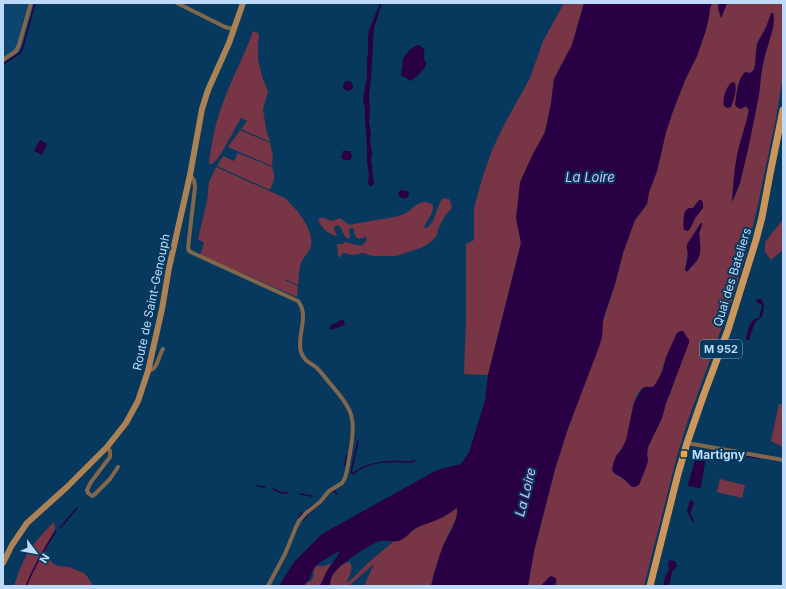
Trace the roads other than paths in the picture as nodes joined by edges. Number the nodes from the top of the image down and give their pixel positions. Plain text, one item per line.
1 (32, 3) edge
2 (177, 3) edge
3 (243, 3) edge
4 (233, 29) junction
5 (3, 60) edge
6 (783, 110) edge
7 (782, 127) edge
8 (190, 175) junction
9 (163, 349) dead end
10 (148, 371) junction
11 (687, 443) junction
12 (107, 447) junction
13 (783, 460) edge
14 (118, 467) dead end
15 (3, 563) edge
16 (268, 586) edge
17 (650, 586) edge

1 - 5 street
2 - 4 street
3 - 4 street, Route de Saint-Genouph
4 - 8 street, Route de Saint-Genouph
6 - 7 main road, Quai des Bateliers / M 952
7 - 11 main road, Quai des Bateliers / M 952
8 - 10 street, Route de Saint-Genouph
8 - 16 street
9 - 10 street
10 - 12 street, Route de Saint-Genouph
11 - 13 street
11 - 17 main road, Quai des Bateliers / M 952
12 - 14 street
12 - 15 street, Route de Saint-Genouph

